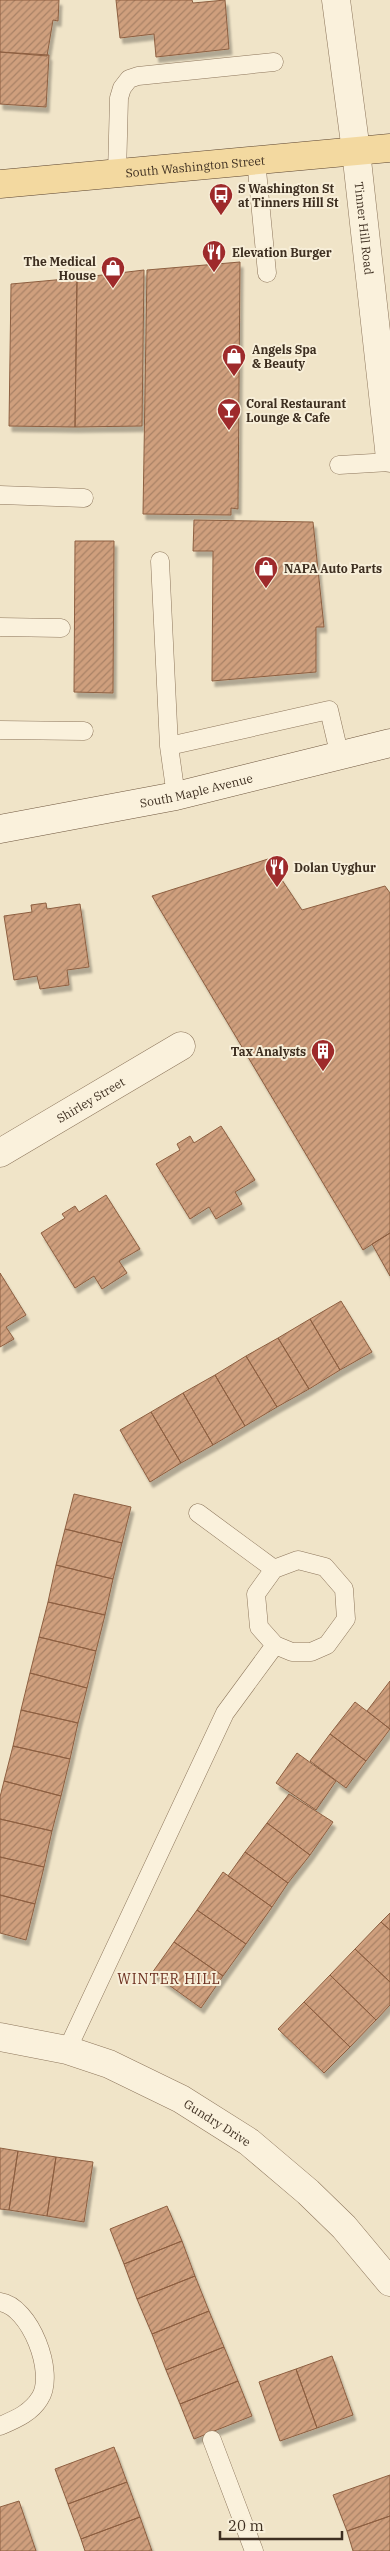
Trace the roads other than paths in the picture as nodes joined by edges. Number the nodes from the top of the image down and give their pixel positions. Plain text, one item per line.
1 (336, 0) edge
2 (274, 62) dead end
3 (390, 148) edge
4 (356, 151) junction
5 (256, 160) junction
6 (117, 174) junction
7 (0, 184) edge
8 (267, 273) dead end
9 (390, 458) edge
10 (390, 462) edge
11 (339, 465) dead end
12 (0, 495) edge
13 (84, 498) dead end
14 (160, 561) dead end
15 (0, 627) edge
16 (61, 628) dead end
17 (0, 730) edge
18 (84, 731) dead end
19 (390, 743) edge
20 (169, 746) junction
21 (340, 757) junction
22 (176, 796) junction
23 (0, 829) edge
24 (181, 1046) dead end
25 (0, 1153) edge
26 (198, 1513) dead end
27 (274, 1569) junction
28 (275, 1645) junction
29 (0, 2037) edge
30 (67, 2050) junction
31 (390, 2282) edge
32 (0, 2302) edge
33 (0, 2426) edge
34 (212, 2440) dead end
35 (254, 2551) edge

1 - 4 street, Tinner Hill Road
2 - 6 lane
3 - 4 main road, South Washington Street
4 - 5 main road, South Washington Street
4 - 9 street, Tinner Hill Road
5 - 6 main road, South Washington Street
5 - 8 lane
6 - 7 main road, South Washington Street
10 - 11 lane
12 - 13 lane
14 - 20 lane
15 - 16 lane
17 - 18 lane
19 - 21 street, South Maple Avenue
20 - 21 lane
20 - 22 lane
21 - 22 street, South Maple Avenue
22 - 23 street, South Maple Avenue
24 - 25 street, Shirley Street
26 - 27 lane
27 - 28 lane
27 - 28 lane
28 - 30 lane
29 - 30 street, Gundry Drive
30 - 31 street, Gundry Drive
32 - 33 lane
34 - 35 lane

